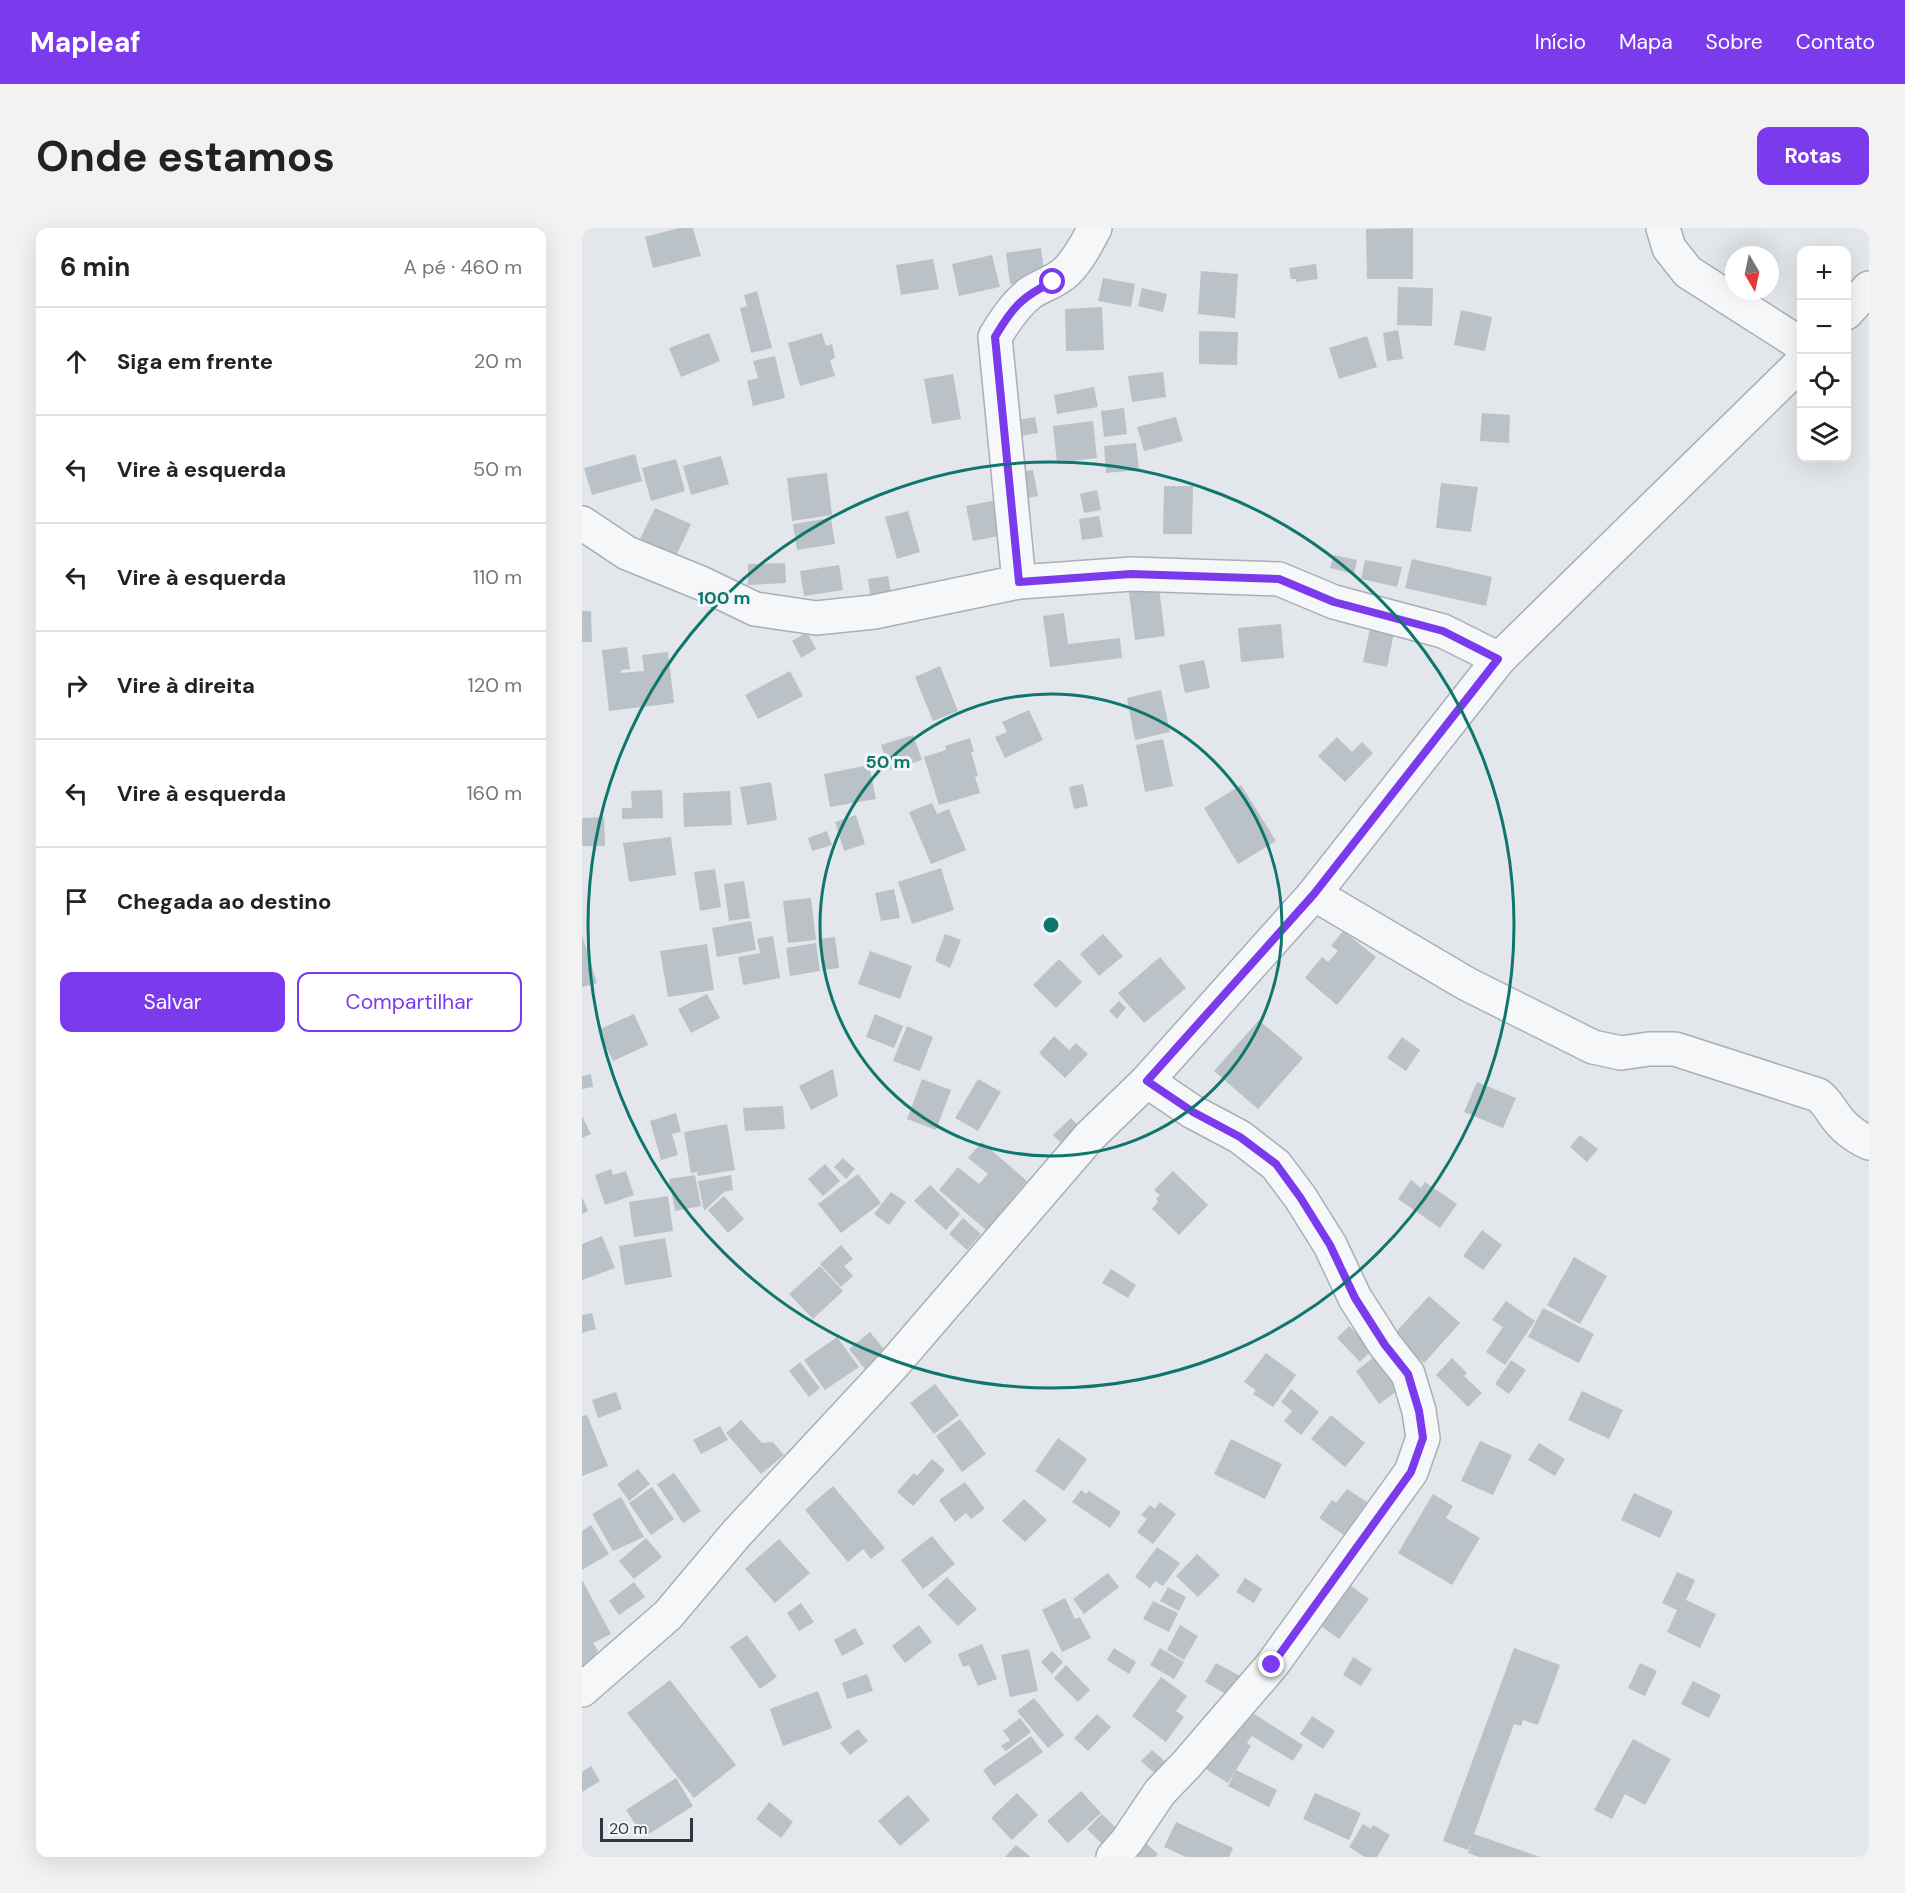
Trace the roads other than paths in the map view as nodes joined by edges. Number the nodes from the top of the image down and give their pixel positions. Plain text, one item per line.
1 (1095, 228) edge
2 (1663, 228) edge
3 (1869, 288) edge
4 (1851, 308) edge
5 (1797, 342) edge
6 (1797, 367) edge
7 (582, 523) edge
8 (1019, 582) junction
9 (1498, 659) junction
10 (1314, 894) junction
11 (1147, 1081) junction
12 (1869, 1143) edge
13 (582, 1690) edge
14 (1113, 1857) edge

1 - 8 street
2 - 5 street
3 - 4 street
6 - 9 street
7 - 8 street
8 - 9 street
9 - 10 street
10 - 11 street
10 - 12 street
11 - 13 street
11 - 14 street

